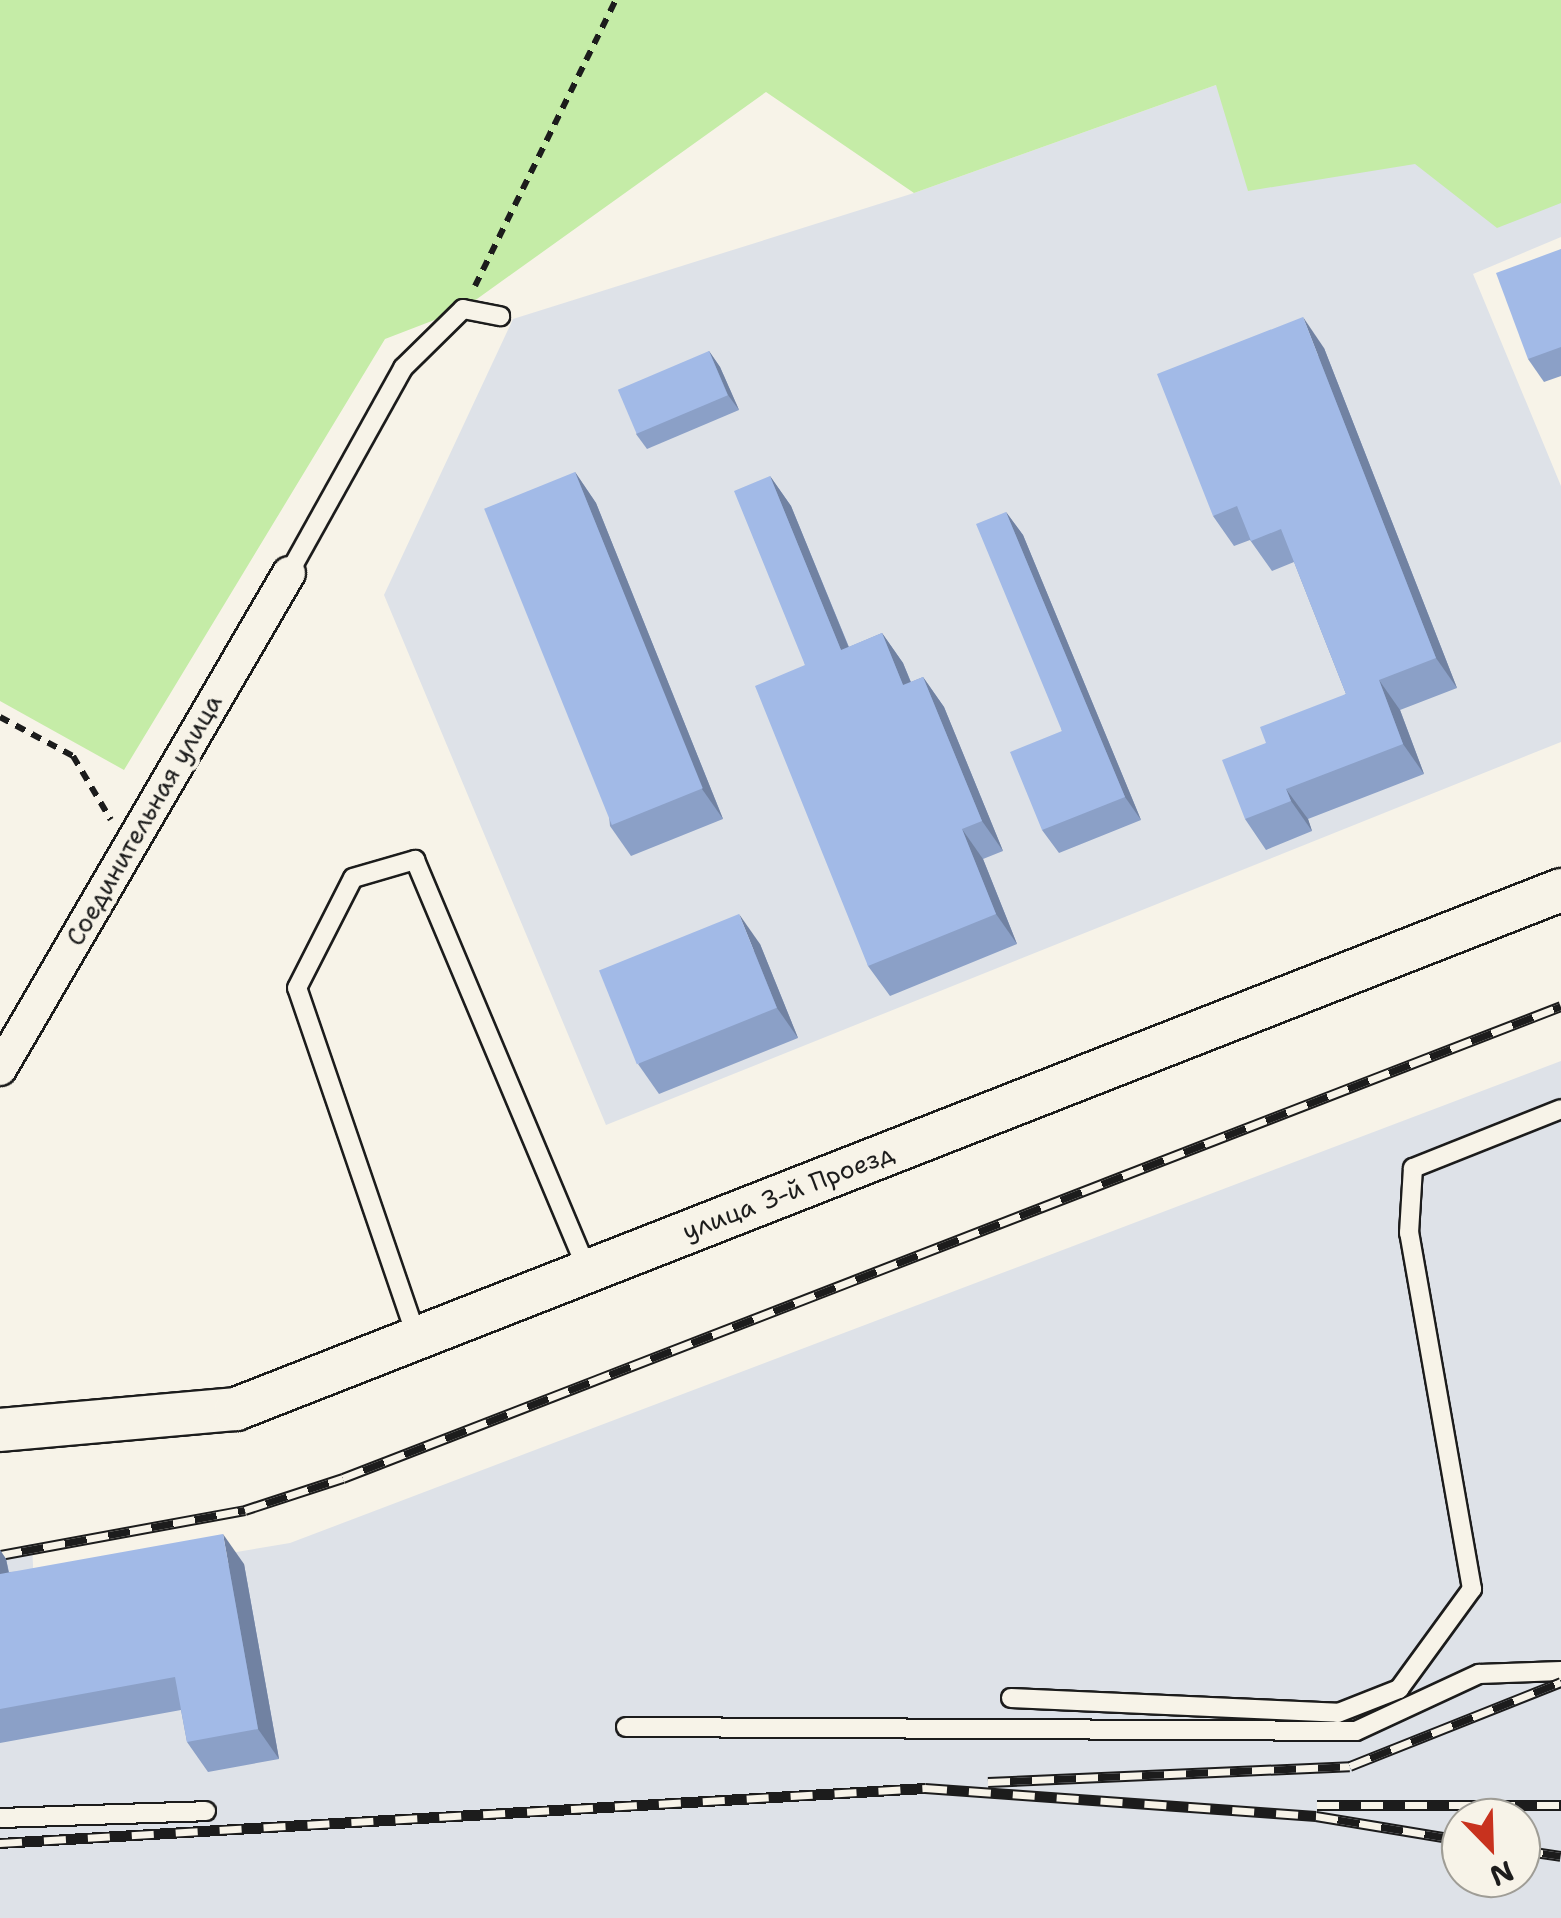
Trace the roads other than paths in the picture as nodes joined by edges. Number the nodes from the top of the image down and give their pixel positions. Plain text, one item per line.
1 (500, 316) dead end
2 (289, 572) joint
3 (1561, 890) edge
4 (0, 1068) edge
5 (1561, 1109) edge
6 (587, 1271) junction
7 (416, 1338) junction
8 (0, 1430) edge
9 (1561, 1671) edge
10 (1011, 1698) dead end
11 (626, 1727) dead end
12 (206, 1810) dead end
13 (0, 1818) edge

1 - 2 lane
2 - 4 street, Соединительная улица
3 - 6 street, улица 3-й Проезд
5 - 10 lane
6 - 7 street, улица 3-й Проезд
6 - 7 lane
7 - 8 street, улица 3-й Проезд
9 - 11 lane
12 - 13 lane

